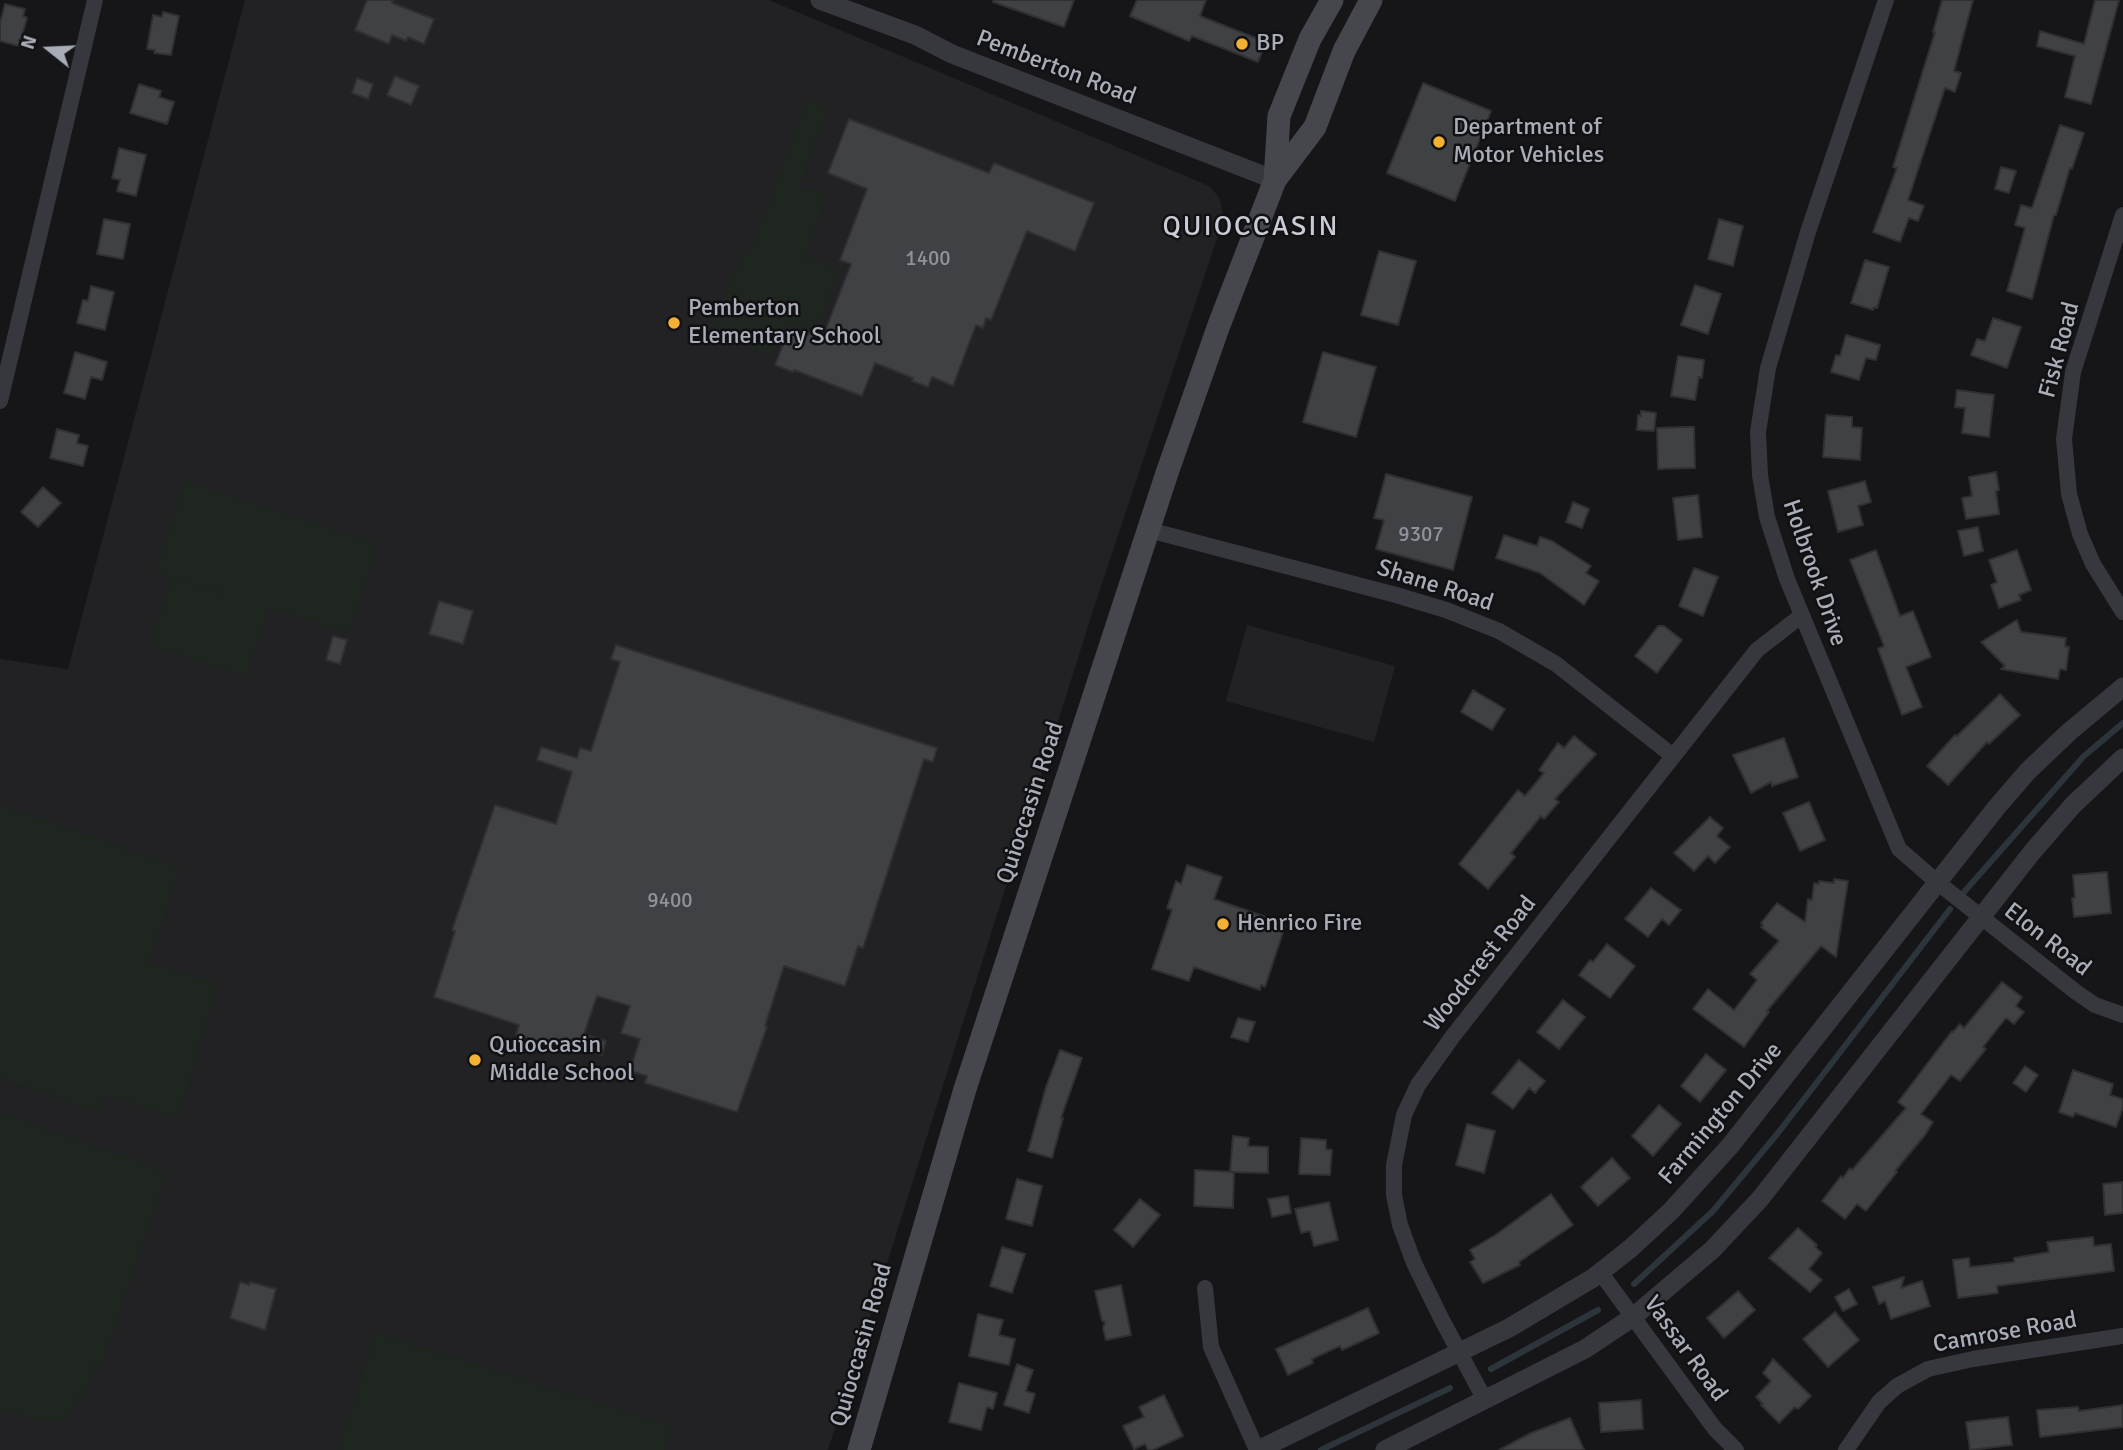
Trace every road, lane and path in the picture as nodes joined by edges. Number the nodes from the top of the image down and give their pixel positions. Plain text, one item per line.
1 (95, 0) edge
2 (820, 0) edge
3 (1332, 0) edge
4 (1371, 0) edge
5 (1886, 0) edge
6 (852, 6) edge
7 (1275, 180) junction
8 (2123, 215) edge
9 (0, 401) edge
10 (1149, 530) junction
11 (2123, 612) edge
12 (1801, 616) junction
13 (2123, 687) edge
14 (1673, 756) junction
15 (2123, 758) edge
16 (1937, 882) junction
17 (1980, 917) junction
18 (2123, 1016) edge
19 (1600, 1272) junction
20 (1205, 1288) dead end
21 (1633, 1317) junction
22 (2123, 1336) edge
23 (1459, 1353) junction
24 (1485, 1400) junction
25 (859, 1450) edge
26 (1257, 1450) edge
27 (1385, 1450) edge
28 (1736, 1450) edge
29 (1846, 1450) edge

1 - 9 street
2 - 6 street, Pemberton Road
3 - 7 main road, Quioccasin Road
4 - 7 main road, Quioccasin Road
5 - 12 street, Holbrook Drive
6 - 7 street, Pemberton Road
7 - 10 main road, Quioccasin Road
8 - 11 street, Fisk Road
10 - 14 street, Shane Road
10 - 25 main road, Quioccasin Road
12 - 14 street, Woodcrest Road
12 - 16 street, Holbrook Drive
13 - 16 street, Farmington Drive
14 - 23 street, Woodcrest Road
15 - 17 street
16 - 17 street, Holbrook Drive
16 - 19 street, Farmington Drive
17 - 18 street, Elon Road
17 - 21 street
19 - 21 street, Vassar Road
19 - 23 street, Farmington Drive
20 - 26 street
21 - 24 street
21 - 28 street, Vassar Road
22 - 29 street, Camrose Road
23 - 24 street, Woodcrest Road
23 - 26 street, Farmington Drive
24 - 27 street

